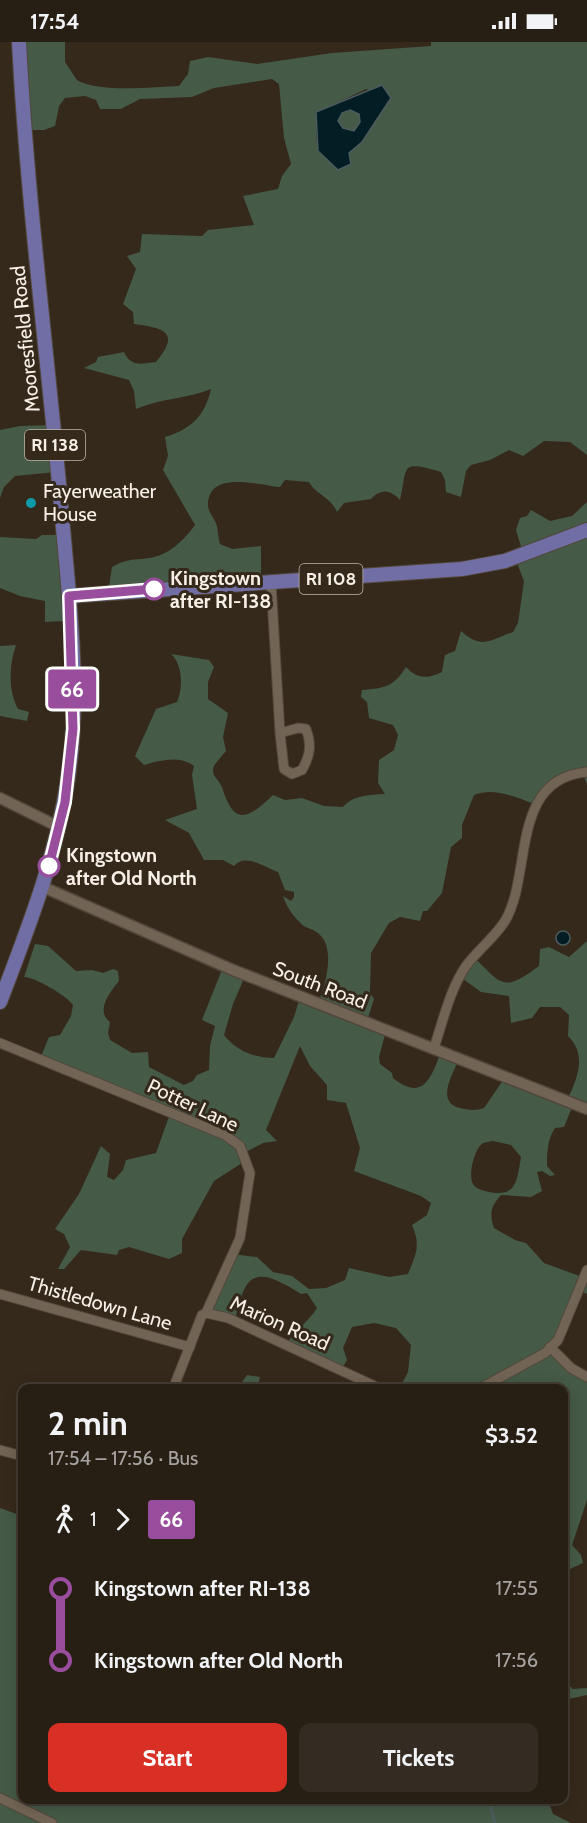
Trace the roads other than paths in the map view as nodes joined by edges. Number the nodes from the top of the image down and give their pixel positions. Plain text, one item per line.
1 (19, 42) edge
2 (587, 530) edge
3 (271, 582) junction
4 (69, 596) junction
5 (280, 733) junction
6 (587, 772) edge
7 (0, 798) edge
8 (59, 826) junction
9 (43, 887) junction
10 (0, 1002) edge
11 (0, 1043) edge
12 (434, 1048) junction
13 (587, 1109) edge
14 (587, 1270) edge
15 (0, 1294) edge
16 (206, 1313) junction
17 (190, 1347) junction
18 (550, 1347) junction
19 (587, 1377) edge
20 (175, 1384) edge
21 (370, 1384) edge
22 (488, 1384) edge
23 (0, 1450) edge
24 (18, 1455) edge
25 (0, 1798) edge
26 (52, 1823) edge

1 - 4 main road, Mooresfield Road / RI 138
2 - 3 main road, RI 108
3 - 4 main road, RI 108
3 - 5 street
4 - 8 main road, RI 138
5 - 5 street
6 - 12 street
7 - 8 street
8 - 9 main road, RI 138
9 - 10 main road, RI 138
9 - 12 street, South Road
11 - 16 street, Potter Lane
12 - 13 street, South Road
14 - 18 street
15 - 17 street, Thistledown Lane
16 - 17 street, Marion Road
16 - 21 street, Marion Road
17 - 20 street, Marion Road
18 - 19 street
18 - 22 street
23 - 24 street
25 - 26 street

